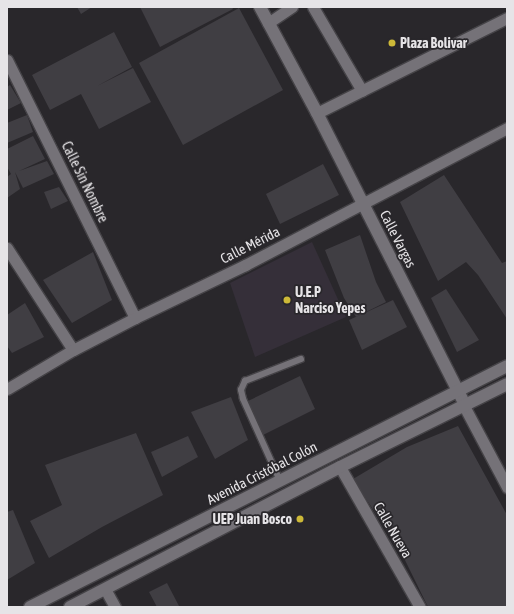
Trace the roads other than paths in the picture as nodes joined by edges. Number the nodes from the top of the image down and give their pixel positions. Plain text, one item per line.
1 (260, 7) edge
2 (292, 7) edge
3 (313, 7) edge
4 (507, 18) edge
5 (268, 23) junction
6 (7, 60) edge
7 (362, 91) junction
8 (317, 113) junction
9 (507, 128) edge
10 (363, 204) junction
11 (7, 248) edge
12 (135, 318) junction
13 (73, 350) junction
14 (301, 359) dead end
15 (507, 366) edge
16 (507, 384) edge
17 (7, 389) edge
18 (459, 392) junction
19 (464, 406) junction
20 (340, 467) junction
21 (280, 481) junction
22 (507, 487) edge
23 (105, 589) junction
24 (30, 607) edge
25 (70, 607) edge
26 (115, 607) edge
27 (420, 607) edge

1 - 5 street, Calle Vargas
2 - 5 street
3 - 7 street
4 - 7 street
5 - 8 street, Calle Vargas
6 - 12 street, Calle Sin Nombre
7 - 8 street
8 - 10 street, Calle Vargas
9 - 10 street, Calle Mérida
10 - 12 street, Calle Mérida
10 - 18 street, Calle Vargas
11 - 13 street
12 - 13 street, Calle Mérida
13 - 17 street, Calle Mérida
14 - 21 lane
15 - 18 street, Avenida Cristóbal Colón
16 - 19 street
18 - 19 street, Calle Vargas
18 - 21 street, Avenida Cristóbal Colón
19 - 20 street
19 - 22 street, Calle Vargas
20 - 23 street
20 - 27 street, Calle Nueva
21 - 24 street, Avenida Cristóbal Colón
23 - 25 street
23 - 26 street

